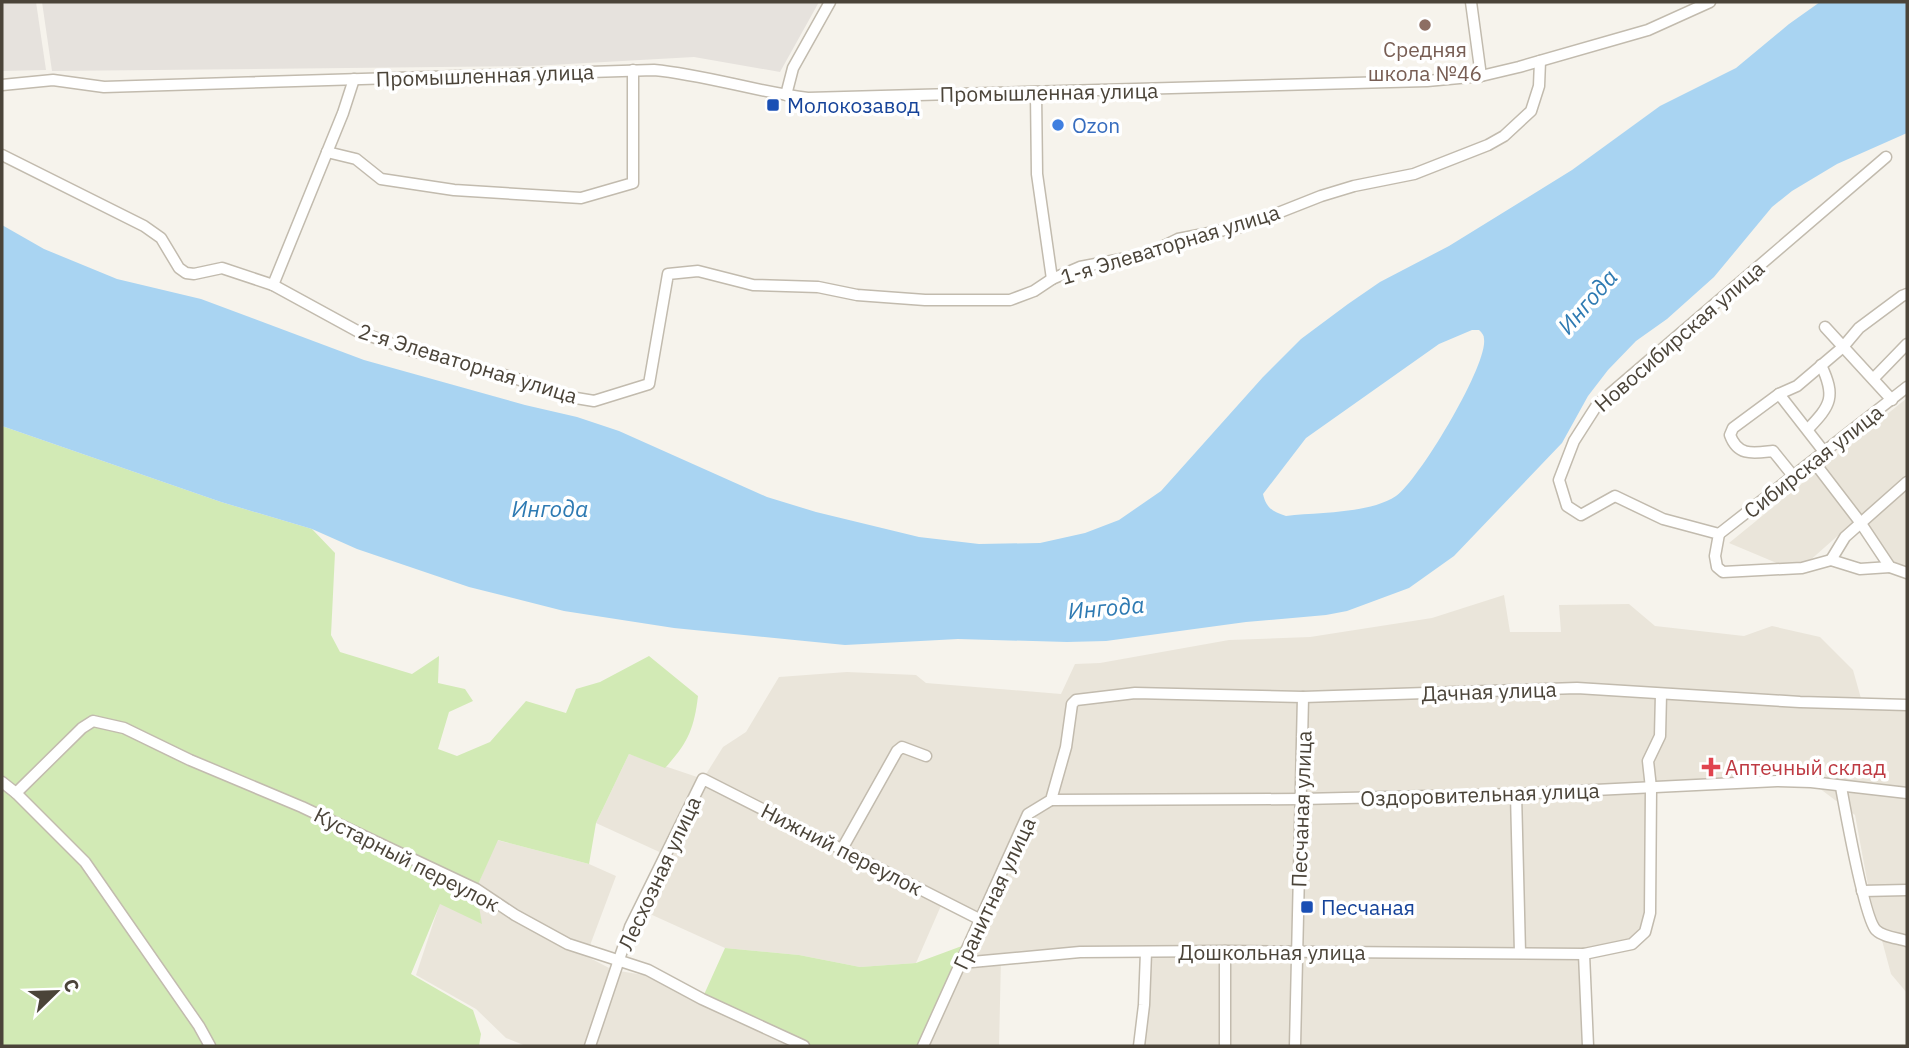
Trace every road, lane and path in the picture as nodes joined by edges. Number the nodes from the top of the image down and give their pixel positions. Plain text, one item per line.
1 (830, 2) edge
2 (1471, 2) edge
3 (1710, 2) edge
4 (1540, 61) junction
5 (633, 70) junction
6 (1482, 76) junction
7 (354, 79) junction
8 (2, 85) edge
9 (1036, 93) junction
10 (786, 96) junction
11 (327, 152) junction
12 (2, 155) edge
13 (1886, 157) dead end
14 (1052, 279) junction
15 (273, 285) junction
16 (1907, 294) edge
17 (1825, 327) dead end
18 (1907, 344) edge
19 (1843, 347) junction
20 (1821, 365) junction
21 (1874, 378) junction
22 (649, 384) joint
23 (1907, 387) edge
24 (1779, 394) junction
25 (1892, 400) junction
26 (1808, 429) junction
27 (1825, 453) junction
28 (1814, 462) junction
29 (1794, 478) junction
30 (1907, 482) edge
31 (1860, 522) junction
32 (1719, 534) junction
33 (1831, 560) junction
34 (1890, 568) junction
35 (1907, 573) edge
36 (1661, 694) junction
37 (1303, 697) junction
38 (1072, 704) joint
39 (1907, 705) edge
40 (926, 756) dead end
41 (703, 779) joint
42 (2, 782) edge
43 (1841, 787) junction
44 (1651, 788) junction
45 (16, 793) junction
46 (1907, 793) edge
47 (1516, 794) junction
48 (1302, 799) junction
49 (1051, 800) junction
50 (842, 849) junction
51 (1907, 890) edge
52 (1862, 891) junction
53 (981, 920) junction
54 (1907, 941) edge
55 (1225, 951) junction
56 (1146, 952) junction
57 (1297, 952) junction
58 (1520, 953) junction
59 (1584, 954) junction
60 (618, 959) junction
61 (961, 963) junction
62 (210, 1046) edge
63 (590, 1046) edge
64 (804, 1046) edge
65 (923, 1046) edge
66 (1139, 1046) edge
67 (1225, 1046) edge
68 (1295, 1046) edge
69 (1588, 1046) edge

1 - 10 street
2 - 6 street
3 - 4 street, Промышленная улица
4 - 6 street, Промышленная улица
4 - 14 street, 1-я Элеваторная улица
5 - 7 street, Промышленная улица
5 - 10 street, Промышленная улица
5 - 11 street
6 - 9 street, Промышленная улица
7 - 8 street, Промышленная улица
7 - 11 street
9 - 10 street, Промышленная улица
9 - 14 street
11 - 15 street
12 - 15 street, 2-я Элеваторная улица
13 - 32 street, Новосибирская улица
14 - 22 street, 1-я Элеваторная улица
15 - 22 street, 2-я Элеваторная улица
16 - 19 street
17 - 19 street
18 - 21 street
19 - 20 street
19 - 21 street
20 - 24 street
20 - 26 street
21 - 25 street
23 - 25 street, Сибирская улица
24 - 26 street
24 - 29 street
25 - 27 street, Сибирская улица
26 - 27 street
27 - 28 street, Сибирская улица
28 - 29 street, Сибирская улица
28 - 31 street
29 - 32 street, Сибирская улица
30 - 31 street
31 - 33 street
31 - 34 street
32 - 33 street
33 - 34 street
34 - 35 street
36 - 37 street, Дачная улица
36 - 39 street, Дачная улица
36 - 44 street, Дошкольная улица
37 - 38 street, Дачная улица
37 - 48 street, Песчаная улица
38 - 49 street, Гранитная улица
40 - 50 street
41 - 50 street, Нижний переулок
41 - 60 street, Лесхозная улица
42 - 45 street
43 - 44 street, Оздоровительная улица
43 - 46 street, Оздоровительная улица
43 - 52 street
44 - 47 street, Оздоровительная улица
44 - 59 street, Дошкольная улица
45 - 60 street, Кустарный переулок
45 - 62 street
47 - 48 street, Оздоровительная улица
47 - 58 street
48 - 49 street, Оздоровительная улица
48 - 57 street, Песчаная улица
49 - 53 street, Гранитная улица
50 - 53 street, Нижний переулок
51 - 52 street
52 - 54 street
53 - 61 street, Гранитная улица
55 - 56 street, Дошкольная улица
55 - 57 street, Дошкольная улица
55 - 67 street
56 - 61 street, Дошкольная улица
56 - 66 street
57 - 58 street, Дошкольная улица
57 - 68 street, Песчаная улица
58 - 59 street, Дошкольная улица
59 - 69 street
60 - 63 street, Лесхозная улица
60 - 64 street, Кустарный переулок
61 - 65 street, Гранитная улица

